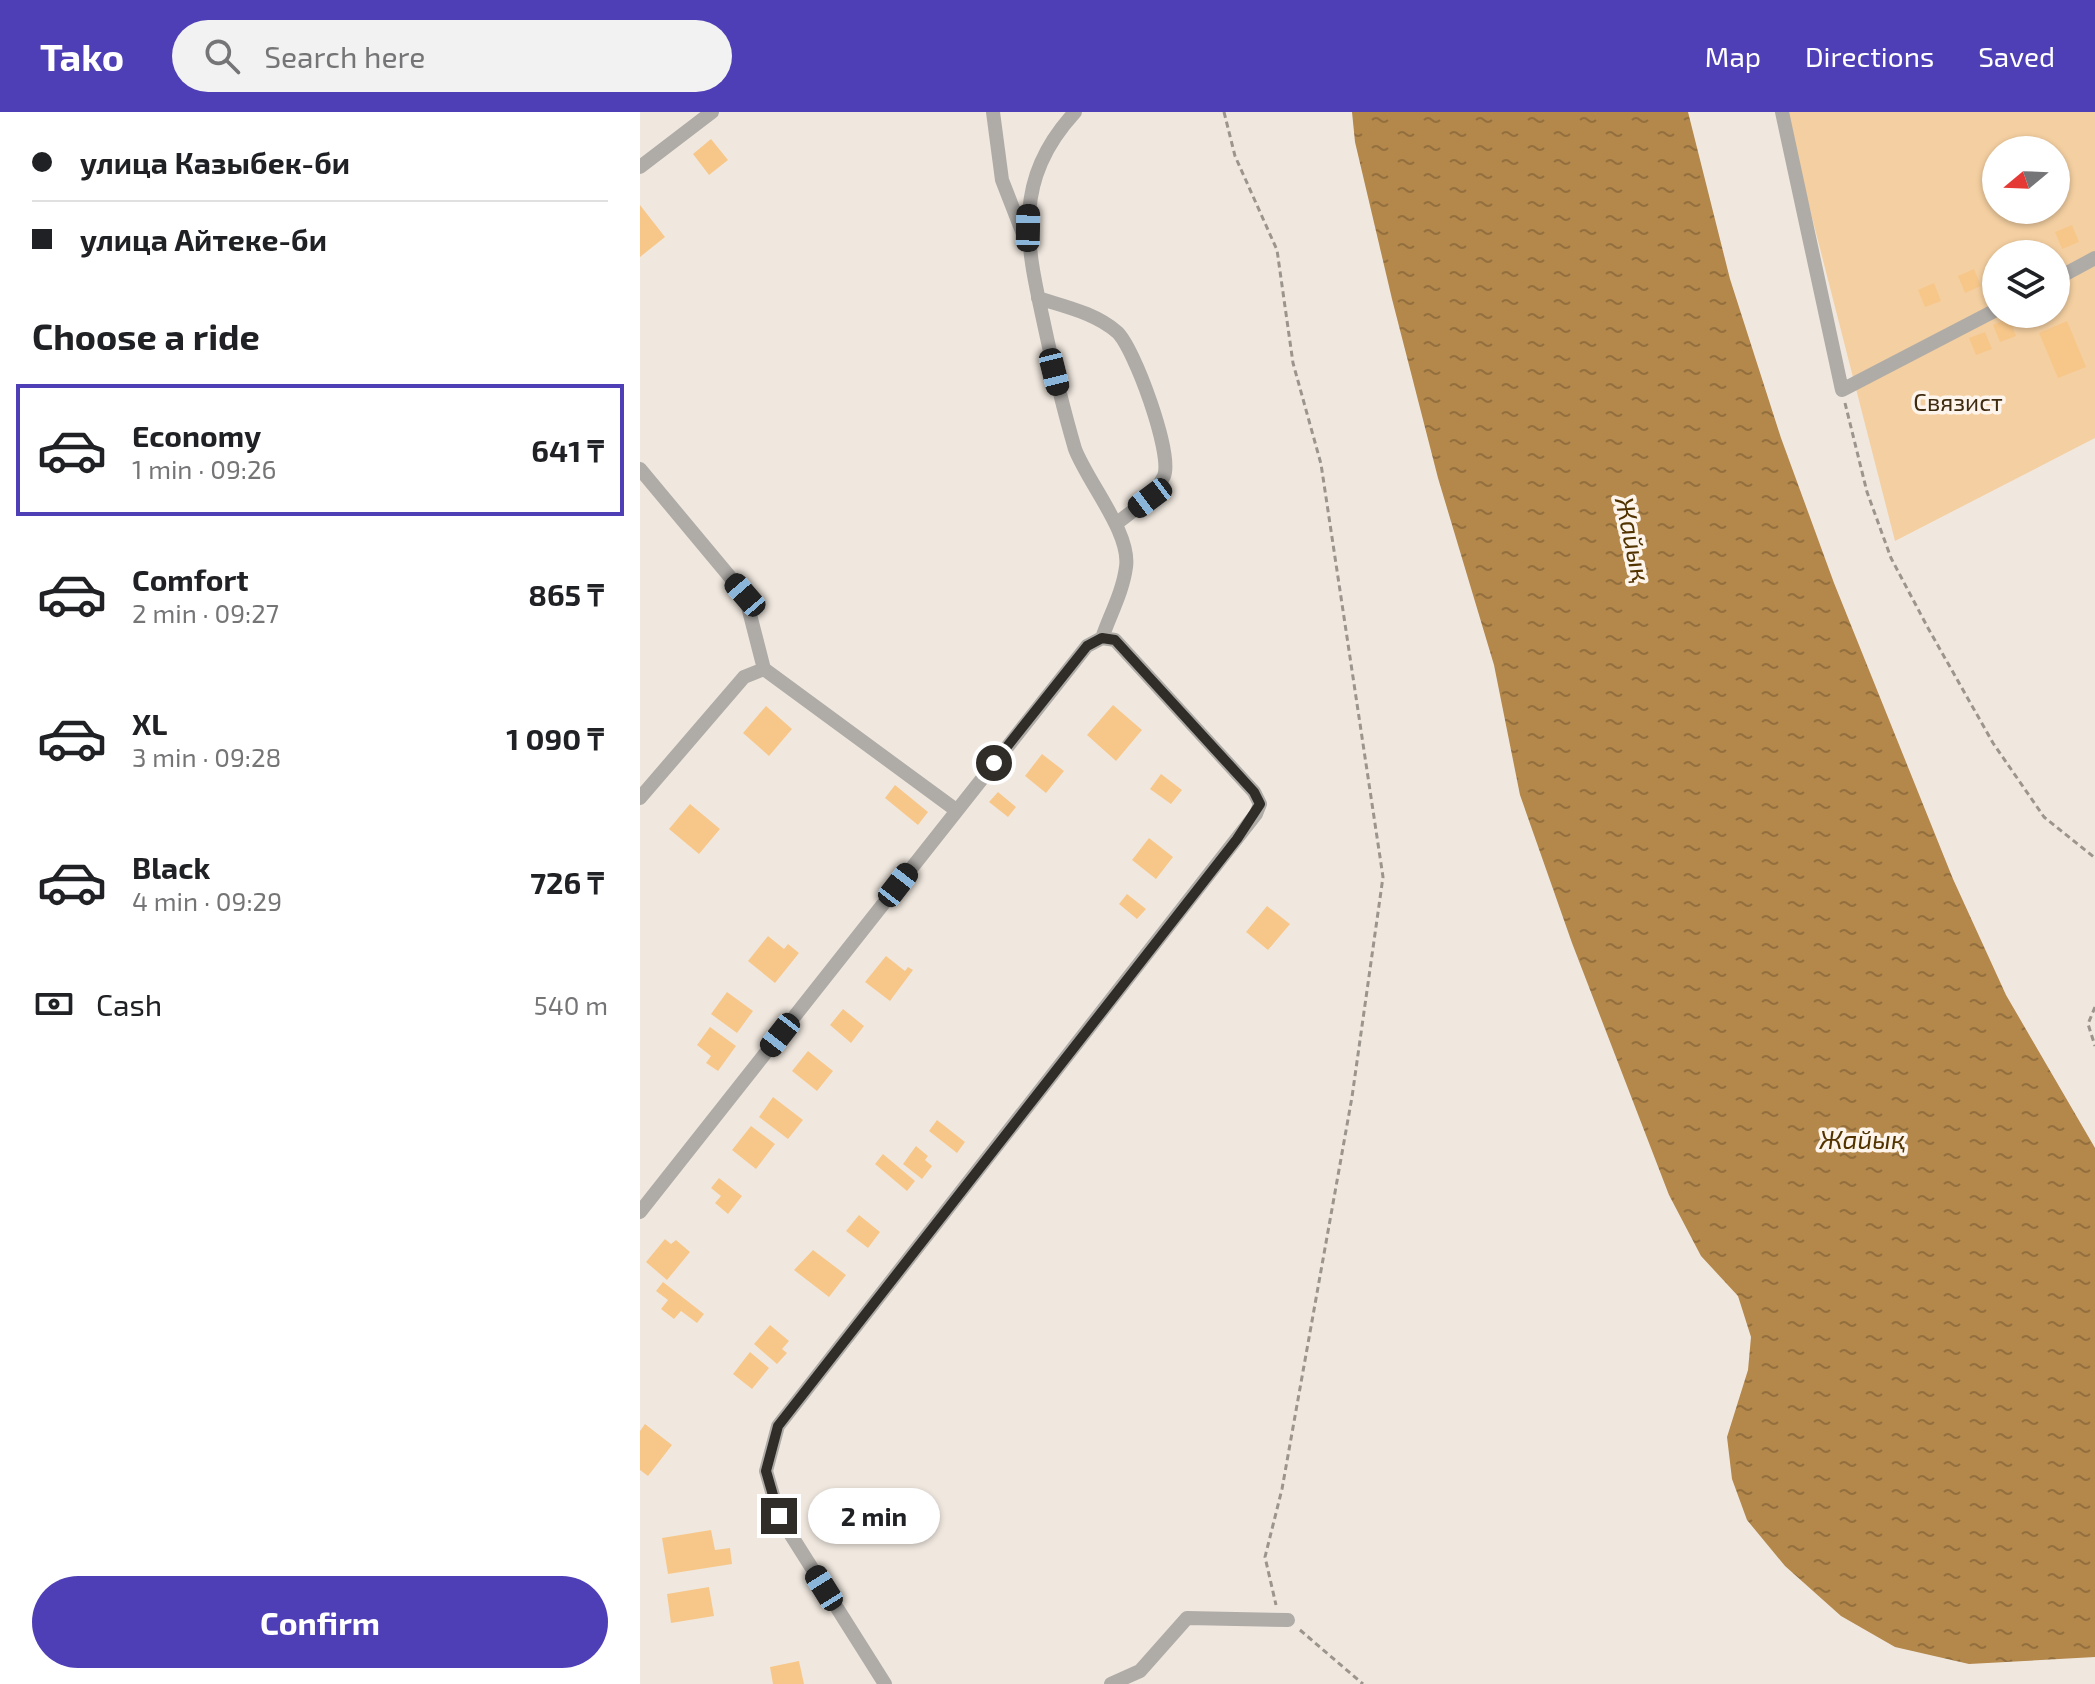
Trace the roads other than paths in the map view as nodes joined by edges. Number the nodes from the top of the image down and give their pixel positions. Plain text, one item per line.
1 (712, 112) edge
2 (993, 112) edge
3 (1075, 112) edge
4 (1782, 112) edge
5 (640, 167) edge
6 (1028, 246) junction
7 (2095, 258) edge
8 (2070, 271) edge
9 (1038, 298) junction
10 (1982, 317) edge
11 (640, 469) edge
12 (1117, 523) junction
13 (1102, 638) junction
14 (764, 669) junction
15 (640, 798) edge
16 (956, 810) junction
17 (640, 1212) edge
18 (1288, 1620) road end
19 (885, 1684) edge
20 (1111, 1684) edge

1 - 5 street
2 - 6 street
3 - 6 street
4 - 10 street
6 - 9 street
7 - 8 street
9 - 12 street
9 - 12 street
11 - 14 street
12 - 13 street
13 - 16 street
13 - 19 street
14 - 15 street
14 - 16 street
16 - 17 street
18 - 20 street

